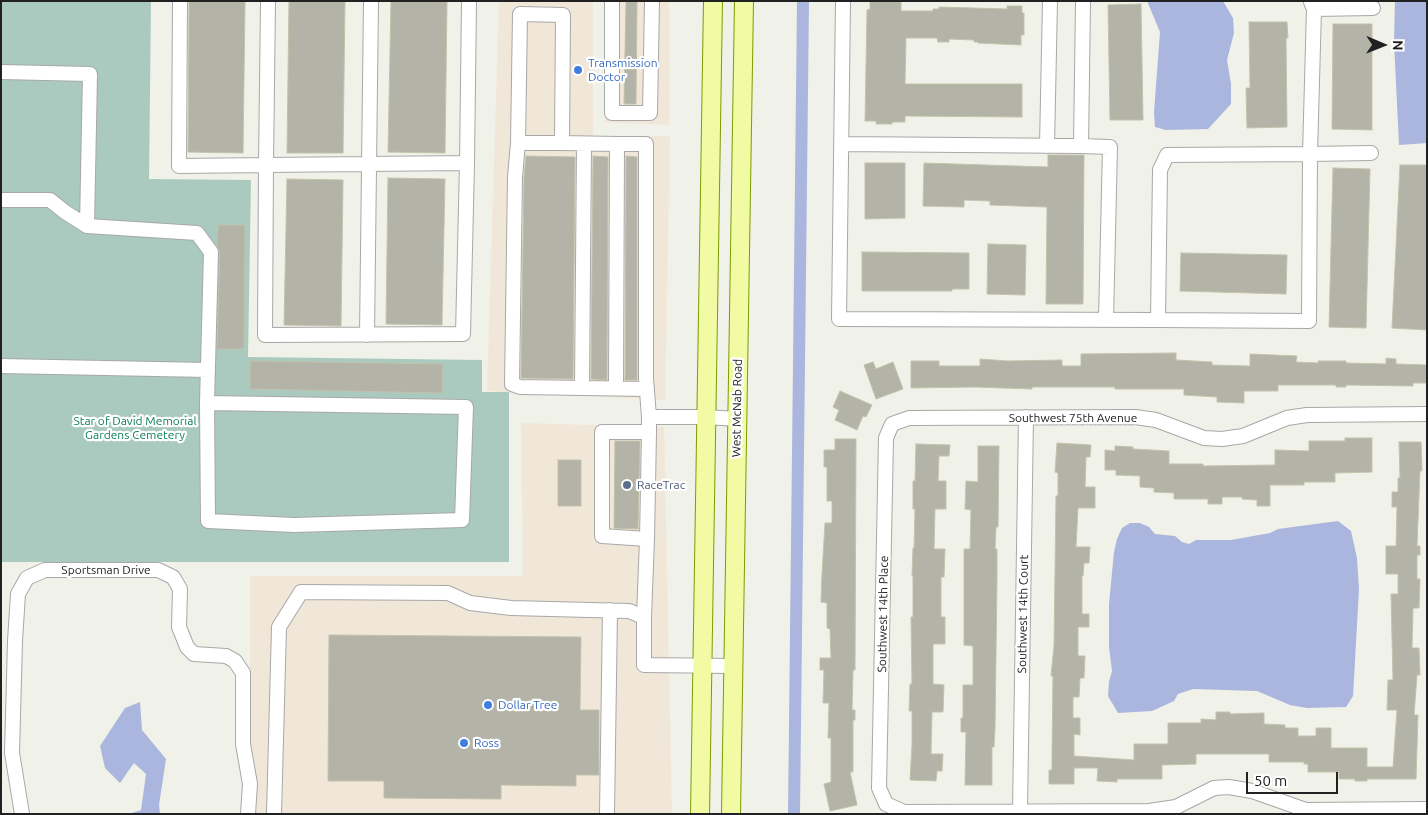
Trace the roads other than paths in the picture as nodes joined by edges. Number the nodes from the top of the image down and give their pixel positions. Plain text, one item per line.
1 (180, 1) edge
2 (268, 1) edge
3 (370, 1) edge
4 (469, 1) edge
5 (612, 1) edge
6 (652, 1) edge
7 (713, 1) edge
8 (744, 1) edge
9 (843, 1) edge
10 (1050, 1) edge
11 (1083, 1) edge
12 (1312, 5) edge
13 (1373, 8) dead end
14 (1, 72) edge
15 (518, 143) junction
16 (562, 143) junction
17 (584, 144) junction
18 (617, 144) junction
19 (841, 144) junction
20 (1047, 146) junction
21 (1081, 146) junction
22 (1371, 153) dead end
23 (1310, 154) junction
24 (467, 163) junction
25 (369, 164) junction
26 (266, 165) junction
27 (1, 200) edge
28 (87, 226) junction
29 (1106, 320) junction
30 (1158, 320) junction
31 (368, 335) junction
32 (1, 366) edge
33 (208, 370) junction
34 (582, 387) junction
35 (616, 388) junction
36 (647, 389) junction
37 (207, 404) junction
38 (1427, 414) edge
39 (649, 416) junction
40 (706, 417) junction
41 (1026, 417) junction
42 (737, 419) junction
43 (892, 424) joint
44 (649, 432) junction
45 (647, 539) junction
46 (610, 610) junction
47 (644, 617) junction
48 (702, 666) junction
49 (733, 666) junction
50 (1427, 809) edge
51 (1020, 810) junction
52 (22, 814) edge
53 (248, 814) edge
54 (274, 814) edge
55 (607, 814) edge
56 (700, 814) edge
57 (731, 814) edge

1 - 26 street
2 - 26 street
3 - 25 street
4 - 24 street
5 - 6 street
7 - 40 main road
8 - 42 main road, West McNab Road
9 - 19 street
10 - 20 street
11 - 21 street
12 - 13 street
12 - 23 street
14 - 28 street
15 - 16 street
15 - 16 street
15 - 34 street
16 - 17 street
17 - 18 street
17 - 34 street
18 - 35 street
18 - 36 street
19 - 20 street
19 - 29 street
20 - 21 street
21 - 29 street
22 - 23 street
23 - 30 street
23 - 30 street
24 - 25 street
24 - 31 street
25 - 26 street
25 - 31 street
26 - 31 street
27 - 28 street
28 - 33 street
29 - 30 street
32 - 33 street
33 - 37 street
34 - 35 street
35 - 36 street
36 - 39 street
37 - 37 street
38 - 41 street, Southwest 75th Avenue
39 - 40 street
39 - 44 street
40 - 42 street
40 - 48 main road
41 - 43 street, Southwest 75th Avenue
41 - 51 street, Southwest 14th Court
42 - 49 main road, West McNab Road
43 - 51 street, Southwest 14th Place
44 - 45 street
44 - 45 street
45 - 47 street
46 - 47 street
46 - 54 street
46 - 55 street
47 - 48 street
48 - 49 street
48 - 56 main road
49 - 57 main road, West McNab Road
50 - 51 street
52 - 53 street, Sportsman Drive

